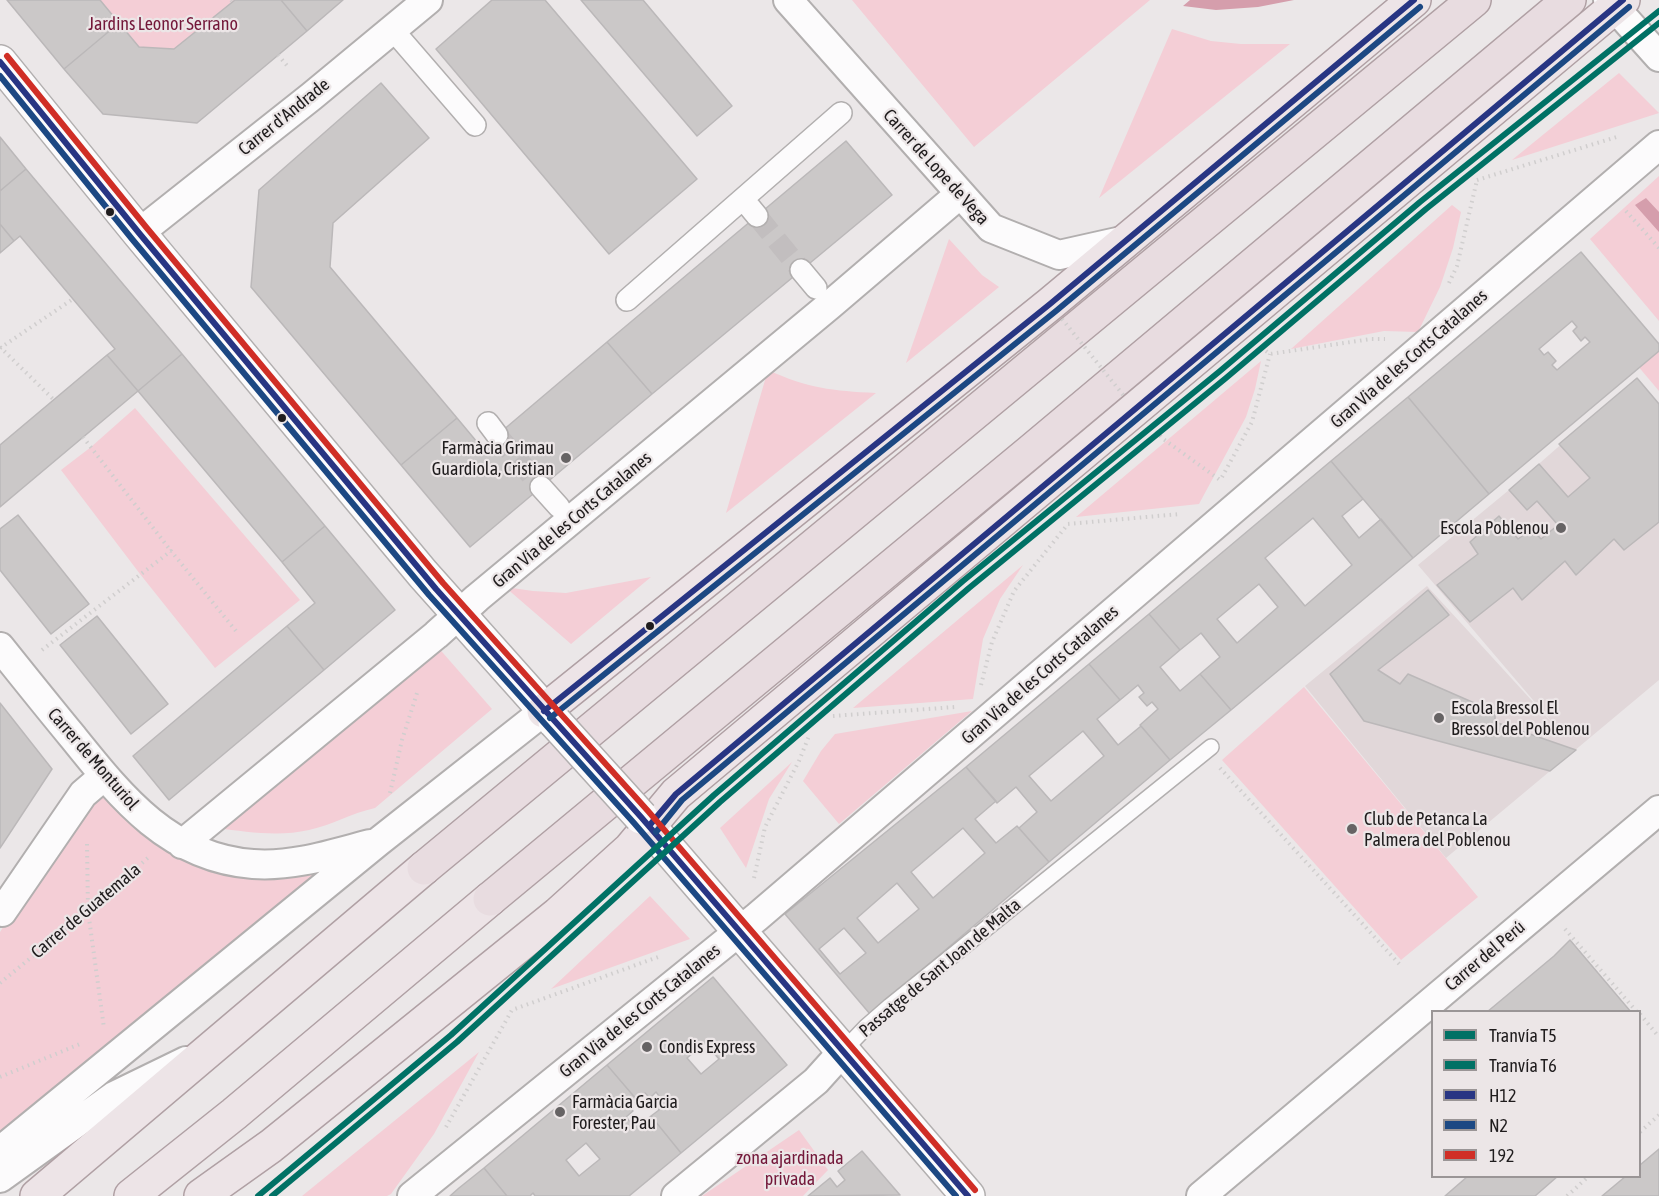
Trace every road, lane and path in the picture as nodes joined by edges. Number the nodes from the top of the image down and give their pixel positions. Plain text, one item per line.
1 (428, 0) edge
2 (788, 0) edge
3 (1414, 0) edge
4 (1474, 0) edge
5 (1569, 0) edge
6 (1615, 2) edge
7 (392, 29) junction
8 (278, 55) dead end
9 (1659, 57) edge
10 (0, 62) edge
11 (289, 68) dead end
12 (841, 113) dead end
13 (475, 125) dead end
14 (1625, 135) dead end
15 (1659, 145) edge
16 (960, 194) junction
17 (743, 198) junction
18 (1621, 206) dead end
19 (757, 216) tunnel mouth
20 (139, 233) junction
21 (1126, 240) junction
22 (1659, 248) edge
23 (801, 270) tunnel mouth
24 (1448, 287) dead end
25 (816, 288) dead end
26 (73, 299) dead end
27 (627, 300) dead end
28 (1062, 319) dead end
29 (1428, 343) junction
30 (0, 347) edge
31 (54, 399) dead end
32 (1129, 402) junction
33 (84, 437) dead end
34 (1220, 480) junction
35 (541, 487) tunnel mouth
36 (559, 507) dead end
37 (1209, 518) junction
38 (171, 551) junction
39 (459, 615) junction
40 (236, 631) dead end
41 (0, 647) edge
42 (18, 670) junction
43 (419, 689) dead end
44 (983, 712) junction
45 (550, 716) junction
46 (833, 716) dead end
47 (808, 736) dead end
48 (1208, 750) joint
49 (104, 776) junction
50 (83, 794) junction
51 (387, 804) dead end
52 (1659, 810) edge
53 (645, 821) junction
54 (177, 841) junction
55 (378, 842) junction
56 (424, 868) joint
57 (752, 888) dead end
58 (489, 899) joint
59 (88, 911) junction
60 (1, 912) edge
61 (1565, 929) dead end
62 (740, 931) junction
63 (664, 954) dead end
64 (1402, 967) dead end
65 (0, 983) edge
66 (1635, 1010) edge
67 (1641, 1016) edge
68 (105, 1030) dead end
69 (1659, 1036) edge
70 (82, 1043) dead end
71 (208, 1050) junction
72 (843, 1052) junction
73 (0, 1077) edge
74 (1659, 1115) edge
75 (1641, 1131) edge
76 (442, 1134) dead end
77 (271, 1146) junction
78 (0, 1151) edge
79 (0, 1178) edge
80 (1587, 1178) edge
81 (37, 1196) edge
82 (131, 1196) edge
83 (201, 1196) edge
84 (215, 1196) edge
85 (412, 1196) edge
86 (676, 1196) edge
87 (968, 1196) edge
88 (1201, 1196) edge
89 (1567, 1196) edge

1 - 7 street, Carrer d'Andrade
2 - 16 street, Carrer de Lope de Vega
3 - 21 main road
4 - 56 highway
5 - 58 highway
6 - 9 street
6 - 32 main road
7 - 13 street
7 - 20 street, Carrer d'Andrade
8 - 11 path
10 - 20 main road
12 - 17 street
14 - 24 path
15 - 29 street, Gran Via de les Corts Catalanes
16 - 21 street, Carrer de Lope de Vega
16 - 39 street, Gran Via de les Corts Catalanes
17 - 19 street
17 - 27 street
18 - 22 path
20 - 39 main road
21 - 45 main road
23 - 25 street
26 - 30 path
28 - 32 path, bridge
29 - 34 path
29 - 37 street, Gran Via de les Corts Catalanes
30 - 31 path
32 - 34 path
32 - 53 main road
33 - 38 path
34 - 37 path
35 - 36 street, Gran Via de les Corts Catalanes
37 - 44 street, Gran Via de les Corts Catalanes
37 - 44 path
38 - 40 path
38 - 42 path
39 - 45 main road
39 - 54 street, Gran Via de les Corts Catalanes
41 - 42 street, Carrer de Monturiol
42 - 49 street, Carrer de Monturiol
43 - 51 path
44 - 46 path
44 - 62 street, Gran Via de les Corts Catalanes
45 - 53 main road, bridge
45 - 55 street
47 - 57 path
48 - 64 path
48 - 72 lane, Passatge de Sant Joan de Malta
49 - 50 street
49 - 54 street, Carrer de Monturiol
50 - 59 path
50 - 60 street
52 - 88 street, Carrer del Perú
53 - 62 main road
53 - 77 main road
54 - 55 street, Carrer de Monturiol
54 - 59 path, Carrer de Guatemala
55 - 78 street
56 - 71 main road
58 - 82 main road
59 - 65 path, Carrer de Guatemala
59 - 68 path
61 - 66 path
62 - 72 main road
62 - 85 street, Gran Via de les Corts Catalanes
63 - 76 path, Gran Via de les Corts Catalanes
67 - 69 path
70 - 73 path
71 - 79 street
71 - 81 main road
72 - 86 street, Passatge de Sant Joan de Malta
72 - 87 main road
74 - 75 path
77 - 83 main road
77 - 84 street
80 - 89 path

